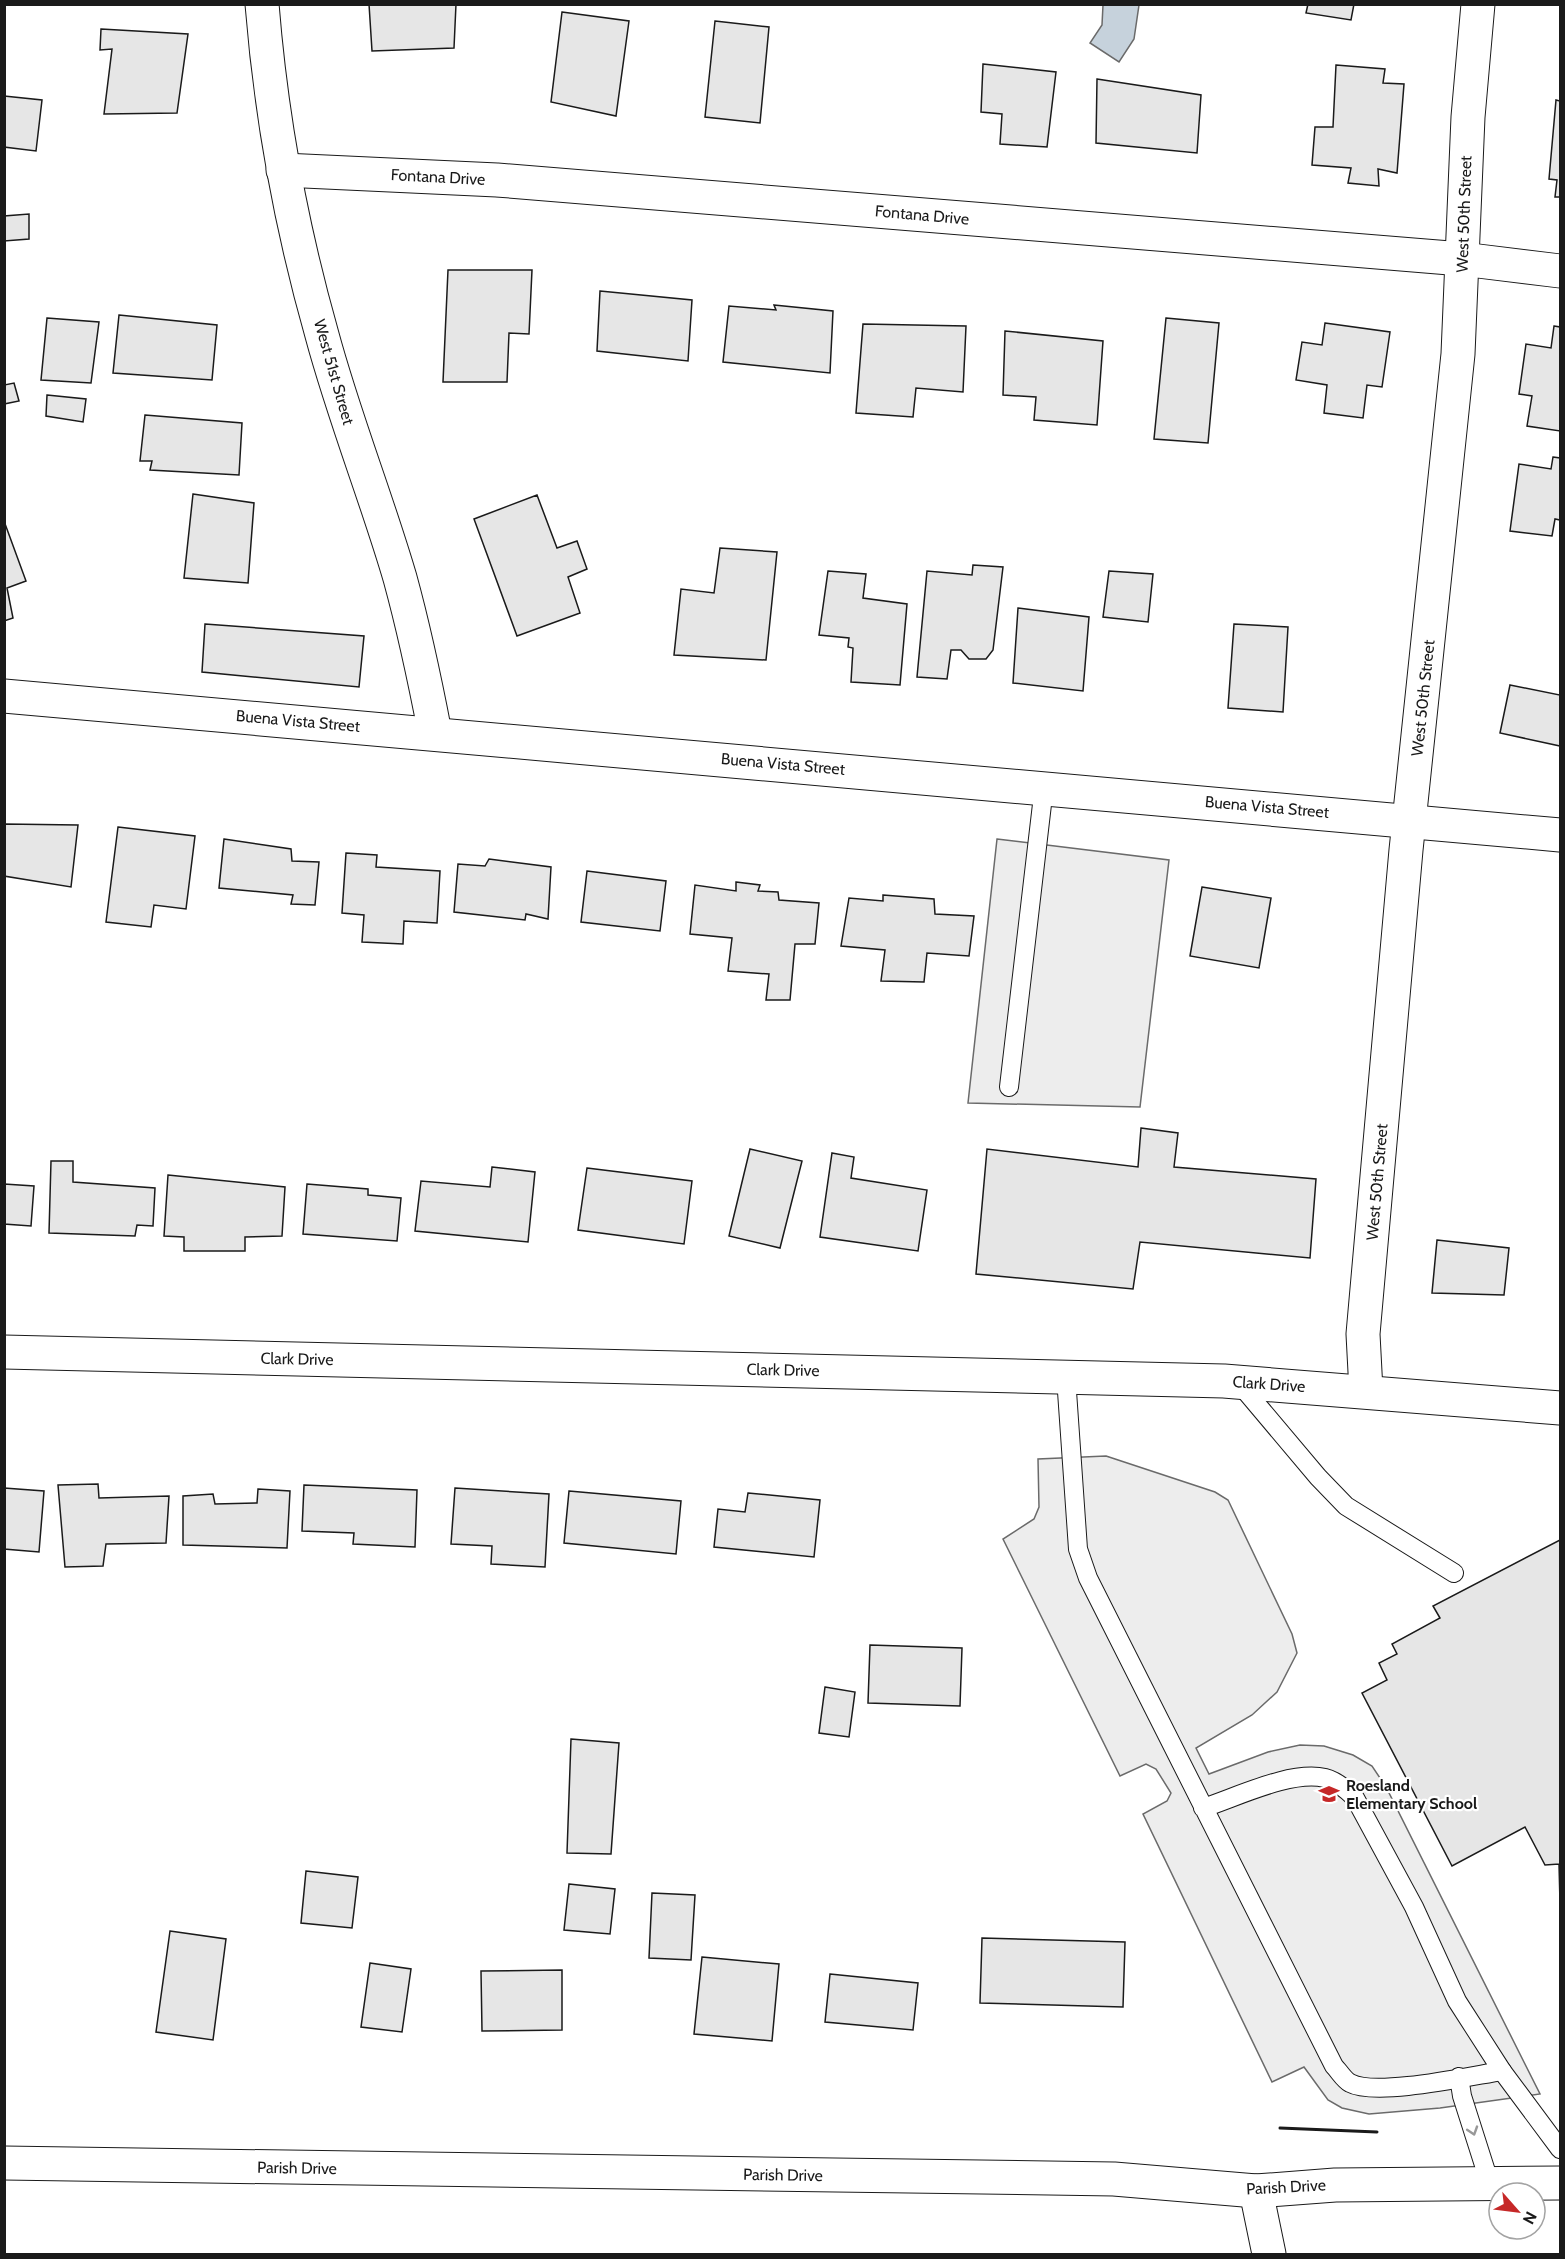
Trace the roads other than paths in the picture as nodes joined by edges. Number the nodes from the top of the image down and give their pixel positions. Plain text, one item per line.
1 (262, 4) edge
2 (1478, 4) edge
3 (284, 170) junction
4 (1462, 259) junction
5 (1560, 271) edge
6 (4, 696) edge
7 (435, 733) junction
8 (1044, 787) junction
9 (1410, 820) junction
10 (1560, 835) edge
11 (1009, 1087) dead end
12 (4, 1352) edge
13 (1066, 1377) junction
14 (1238, 1382) junction
15 (1366, 1391) junction
16 (1560, 1408) edge
17 (1454, 1573) dead end
18 (1203, 1809) junction
19 (1502, 2071) junction
20 (1459, 2077) junction
21 (1560, 2149) edge
22 (4, 2163) edge
23 (1489, 2181) edge
24 (1487, 2184) edge
25 (1256, 2191) junction
26 (1269, 2254) edge

1 - 3 street, West 51st Street
2 - 4 street, West 50th Street
3 - 4 street, Fontana Drive
3 - 7 street, West 51st Street
4 - 5 street, Fontana Drive
4 - 9 street, West 50th Street
6 - 7 street, Buena Vista Street
7 - 8 street, Buena Vista Street
8 - 9 street, Buena Vista Street
8 - 11 lane
9 - 10 street, Buena Vista Street
9 - 15 street, West 50th Street
12 - 13 street, Clark Drive
13 - 14 street, Clark Drive
13 - 18 lane
14 - 15 street, Clark Drive
14 - 17 lane
15 - 16 street, Clark Drive
18 - 19 lane
18 - 20 lane
19 - 20 lane
19 - 21 lane
20 -> 23 lane
22 - 25 street, Parish Drive
24 - 25 street, Parish Drive
25 - 26 street

